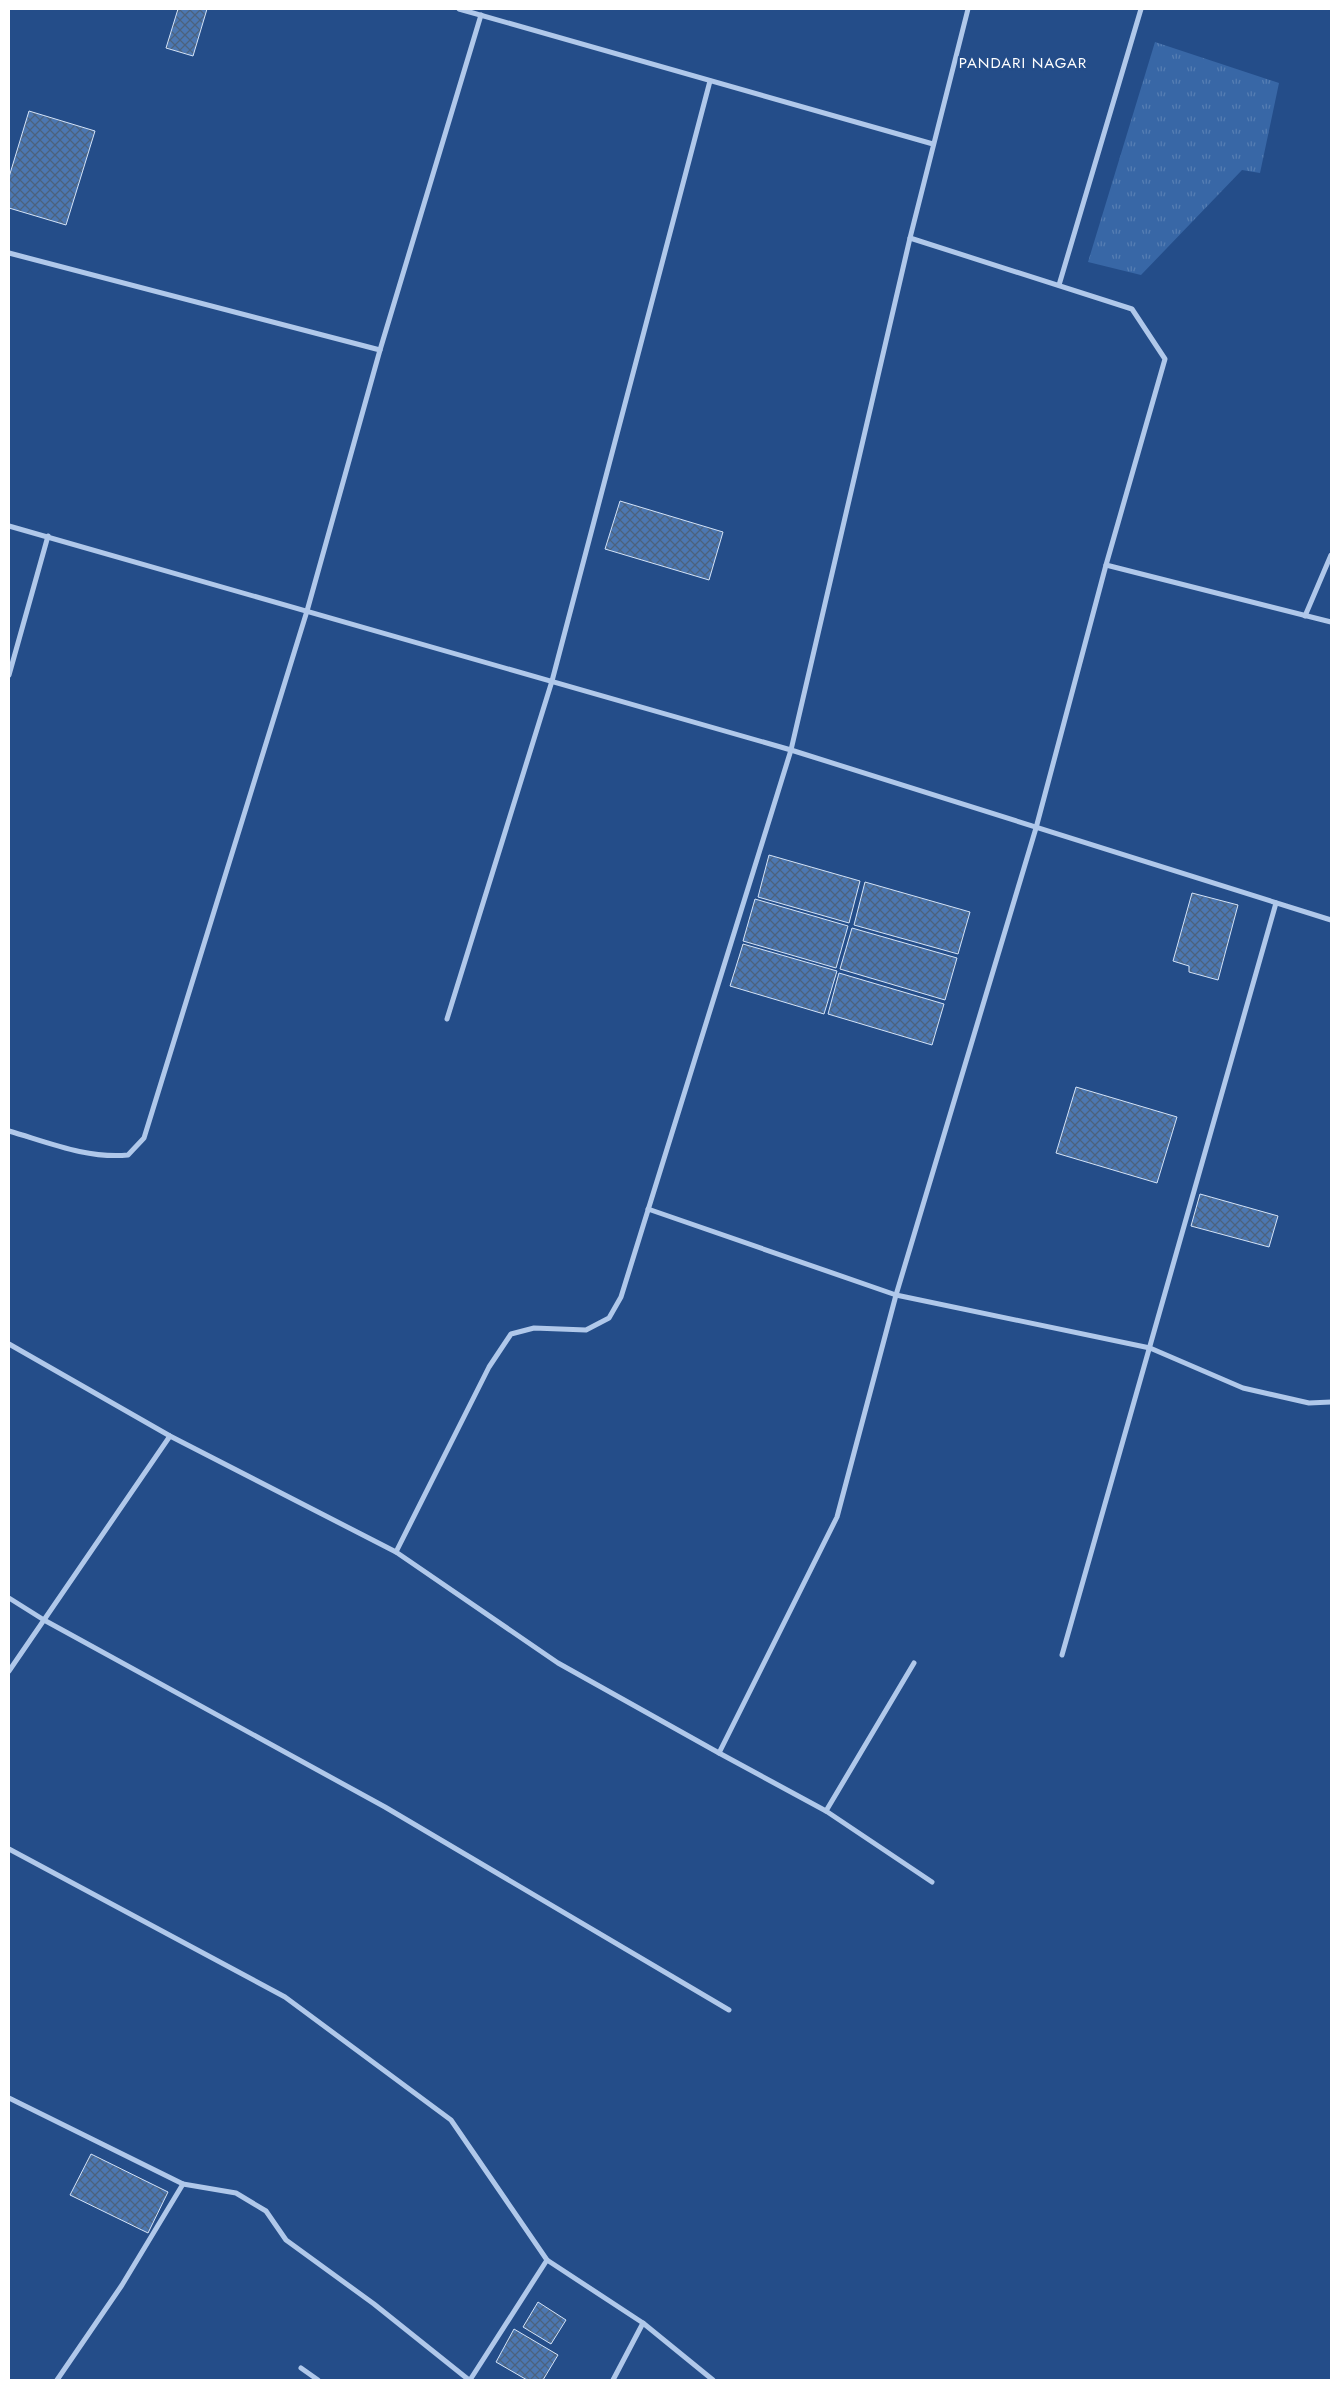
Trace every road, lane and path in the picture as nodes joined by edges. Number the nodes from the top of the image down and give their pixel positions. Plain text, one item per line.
1 (459, 9) edge
2 (968, 9) edge
3 (1141, 9) edge
4 (482, 15) junction
5 (710, 81) junction
6 (933, 144) junction
7 (910, 238) junction
8 (9, 252) edge
9 (1058, 285) junction
10 (380, 350) junction
11 (9, 526) edge
12 (48, 536) junction
13 (1331, 555) edge
14 (1106, 565) junction
15 (307, 611) junction
16 (1305, 616) junction
17 (1331, 622) edge
18 (9, 675) edge
19 (552, 681) junction
20 (791, 750) junction
21 (1036, 828) junction
22 (1276, 903) junction
23 (1331, 920) edge
24 (447, 1019) dead end
25 (9, 1131) edge
26 (648, 1210) junction
27 (896, 1295) junction
28 (9, 1344) edge
29 (1150, 1348) junction
30 (1331, 1402) edge
31 (170, 1436) junction
32 (396, 1552) junction
33 (9, 1598) edge
34 (44, 1620) junction
35 (1062, 1656) dead end
36 (914, 1663) dead end
37 (9, 1672) edge
38 (719, 1754) junction
39 (826, 1810) junction
40 (9, 1849) edge
41 (932, 1882) dead end
42 (729, 2010) dead end
43 (9, 2098) edge
44 (183, 2184) junction
45 (547, 2260) junction
46 (643, 2323) junction
47 (301, 2368) dead end
48 (57, 2380) edge
49 (318, 2380) edge
50 (469, 2380) edge
51 (613, 2380) edge
52 (713, 2380) edge

1 - 4 street
2 - 6 street
3 - 9 street
4 - 5 street
4 - 10 street
5 - 6 street
5 - 19 street
6 - 7 street
7 - 9 street
7 - 20 street
8 - 10 street
9 - 14 street
10 - 15 street
11 - 12 street
12 - 15 street
12 - 18 street
13 - 16 street
14 - 16 street
14 - 21 street
15 - 19 street
15 - 25 street
16 - 17 street
19 - 20 street
19 - 24 street
20 - 21 street
20 - 26 street
21 - 22 street
21 - 27 street
22 - 23 street
22 - 29 street
26 - 27 street
26 - 32 street
27 - 29 street
27 - 38 street
28 - 31 street
29 - 30 street
29 - 35 street
31 - 32 street
31 - 34 street
32 - 38 street
33 - 34 street
34 - 37 street
34 - 42 street
36 - 39 street
38 - 39 street
39 - 41 street
40 - 45 street
43 - 44 street
44 - 48 street
44 - 50 street
45 - 46 street
45 - 50 street
46 - 51 street
46 - 52 street
47 - 49 street

